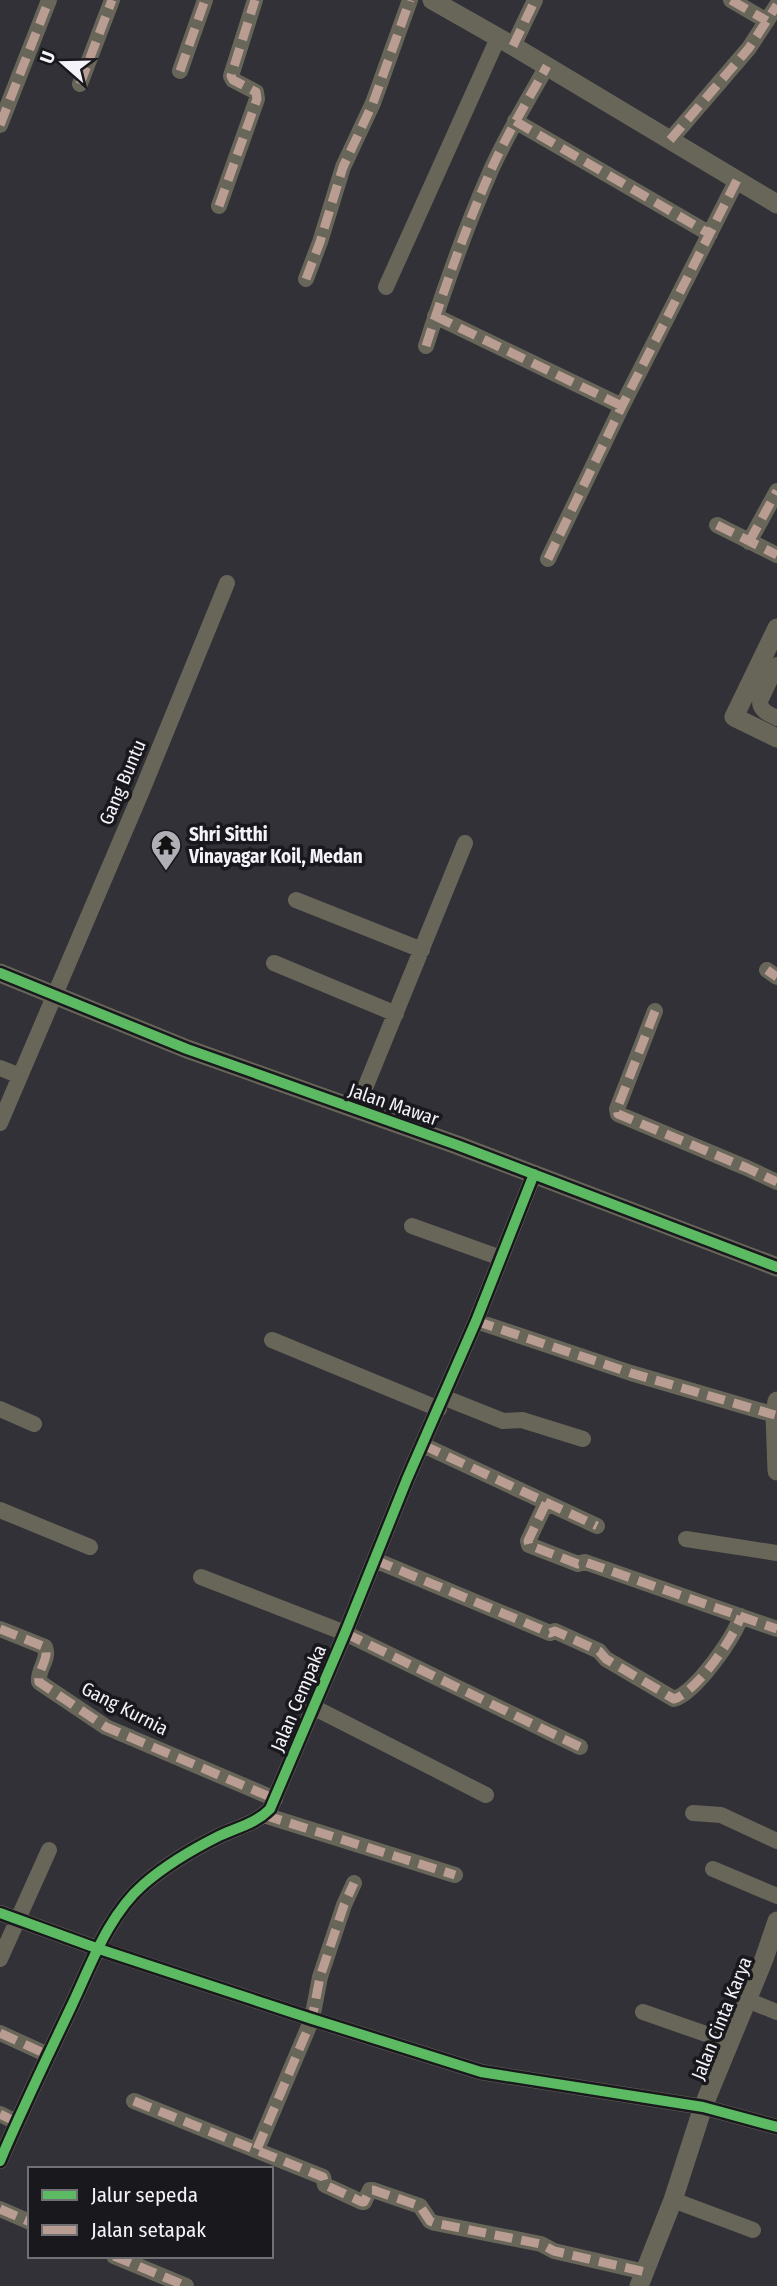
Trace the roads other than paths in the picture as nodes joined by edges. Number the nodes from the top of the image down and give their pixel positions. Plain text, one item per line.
1 (49, 0) edge
2 (112, 0) edge
3 (205, 0) edge
4 (255, 0) edge
5 (410, 0) edge
6 (432, 0) edge
7 (535, 0) edge
8 (731, 0) edge
9 (777, 5) edge
10 (767, 21) junction
11 (506, 42) junction
12 (547, 66) junction
13 (180, 71) dead end
14 (80, 84) dead end
15 (515, 121) junction
16 (0, 125) edge
17 (670, 140) junction
18 (737, 180) junction
19 (777, 204) edge
20 (219, 206) dead end
21 (710, 234) junction
22 (306, 279) dead end
23 (386, 287) dead end
24 (435, 316) junction
25 (426, 345) dead end
26 (622, 406) junction
27 (777, 491) edge
28 (717, 525) dead end
29 (749, 542) junction
30 (777, 555) edge
31 (548, 559) dead end
32 (227, 583) dead end
33 (777, 628) edge
34 (777, 664) edge
35 (777, 718) edge
36 (777, 738) edge
37 (465, 843) dead end
38 (296, 900) dead end
39 (422, 950) junction
40 (274, 963) dead end
41 (0, 972) edge
42 (55, 996) junction
43 (655, 1011) dead end
44 (396, 1014) junction
45 (0, 1068) edge
46 (20, 1076) junction
47 (356, 1110) junction
48 (0, 1123) edge
49 (534, 1174) junction
50 (777, 1182) edge
51 (412, 1226) dead end
52 (501, 1258) junction
53 (777, 1267) edge
54 (476, 1321) junction
55 (271, 1340) dead end
56 (441, 1403) junction
57 (776, 1408) edge
58 (0, 1409) edge
59 (34, 1424) dead end
60 (583, 1439) dead end
61 (423, 1445) junction
62 (777, 1471) edge
63 (546, 1503) junction
64 (0, 1510) edge
65 (597, 1526) dead end
66 (686, 1539) dead end
67 (90, 1547) dead end
68 (777, 1553) edge
69 (375, 1560) junction
70 (201, 1577) dead end
71 (741, 1616) junction
72 (0, 1629) edge
73 (777, 1629) edge
74 (345, 1633) junction
75 (313, 1707) junction
76 (580, 1747) dead end
77 (486, 1795) dead end
78 (275, 1799) junction
79 (693, 1813) dead end
80 (264, 1815) junction
81 (777, 1841) edge
82 (49, 1850) dead end
83 (713, 1870) dead end
84 (455, 1875) dead end
85 (354, 1883) dead end
86 (777, 1896) edge
87 (0, 1913) edge
88 (16, 1920) junction
89 (777, 1921) edge
90 (99, 1949) junction
91 (0, 1959) edge
92 (771, 1962) edge
93 (747, 2000) junction
94 (643, 2012) dead end
95 (777, 2012) edge
96 (312, 2019) junction
97 (0, 2033) edge
98 (729, 2042) junction
99 (48, 2054) junction
100 (134, 2101) dead end
101 (703, 2107) junction
102 (0, 2114) edge
103 (16, 2122) junction
104 (777, 2127) edge
105 (257, 2149) junction
106 (0, 2161) edge
107 (673, 2200) junction
108 (0, 2209) edge
109 (28, 2221) edge
110 (753, 2230) dead end
111 (119, 2258) edge
112 (642, 2279) edge
113 (187, 2286) edge

1 - 16 street
2 - 14 street
3 - 13 street
4 - 20 street
5 - 22 street
6 - 11 street
7 - 11 street
8 - 10 street
9 - 10 street
10 - 17 street
11 - 12 street
11 - 23 street
12 - 15 street
12 - 17 street
15 - 21 street
15 - 24 street
17 - 18 street
18 - 19 street
18 - 21 street
21 - 26 street
24 - 25 street
24 - 26 street
26 - 31 street
27 - 29 street
28 - 29 street
29 - 30 street
32 - 42 street, Gang Buntu
33 - 36 street
34 - 35 street
37 - 39 street
38 - 39 street
39 - 44 street
40 - 44 street
41 - 42 street, Jalan Mawar
42 - 46 street, Gang Buntu
42 - 47 street, Jalan Mawar
43 - 50 street
44 - 47 street
45 - 46 street
46 - 48 street, Gang Buntu
47 - 49 street, Jalan Mawar
49 - 52 street, Jalan Cempaka
49 - 53 street, Jalan Mawar
51 - 52 street
52 - 54 street, Jalan Cempaka
54 - 56 street, Jalan Cempaka
54 - 57 street
55 - 56 street
56 - 60 street
56 - 61 street, Jalan Cempaka
57 - 62 street
58 - 59 street
61 - 63 street
61 - 69 street, Jalan Cempaka
63 - 65 street
63 - 71 street
64 - 67 street
66 - 68 street
69 - 71 street
69 - 74 street, Jalan Cempaka
70 - 74 street
71 - 73 street
72 - 78 street, Gang Kurnia
74 - 75 street, Jalan Cempaka
74 - 76 street
75 - 77 street
75 - 78 street, Jalan Cempaka
78 - 80 street, Jalan Cempaka
79 - 81 street
80 - 84 street
80 - 90 street, Jalan Cempaka
82 - 88 street
83 - 86 street
85 - 96 street
87 - 88 street
88 - 90 street
88 - 91 street
89 - 92 street, Jalan Cinta Karya
90 - 96 street
90 - 99 street, Jalan Cempaka
92 - 93 street, Jalan Cinta Karya
93 - 95 street
93 - 98 street, Jalan Cinta Karya
94 - 98 street
96 - 101 street
96 - 105 street
97 - 99 street
98 - 101 street, Jalan Cinta Karya
99 - 103 street, Jalan Cempaka
100 - 105 street
101 - 104 street
101 - 107 street, Jalan Cinta Karya
102 - 103 street
103 - 106 street, Jalan Cempaka
105 - 112 street
107 - 110 street
107 - 112 street, Jalan Cinta Karya
108 - 109 street
111 - 113 street

